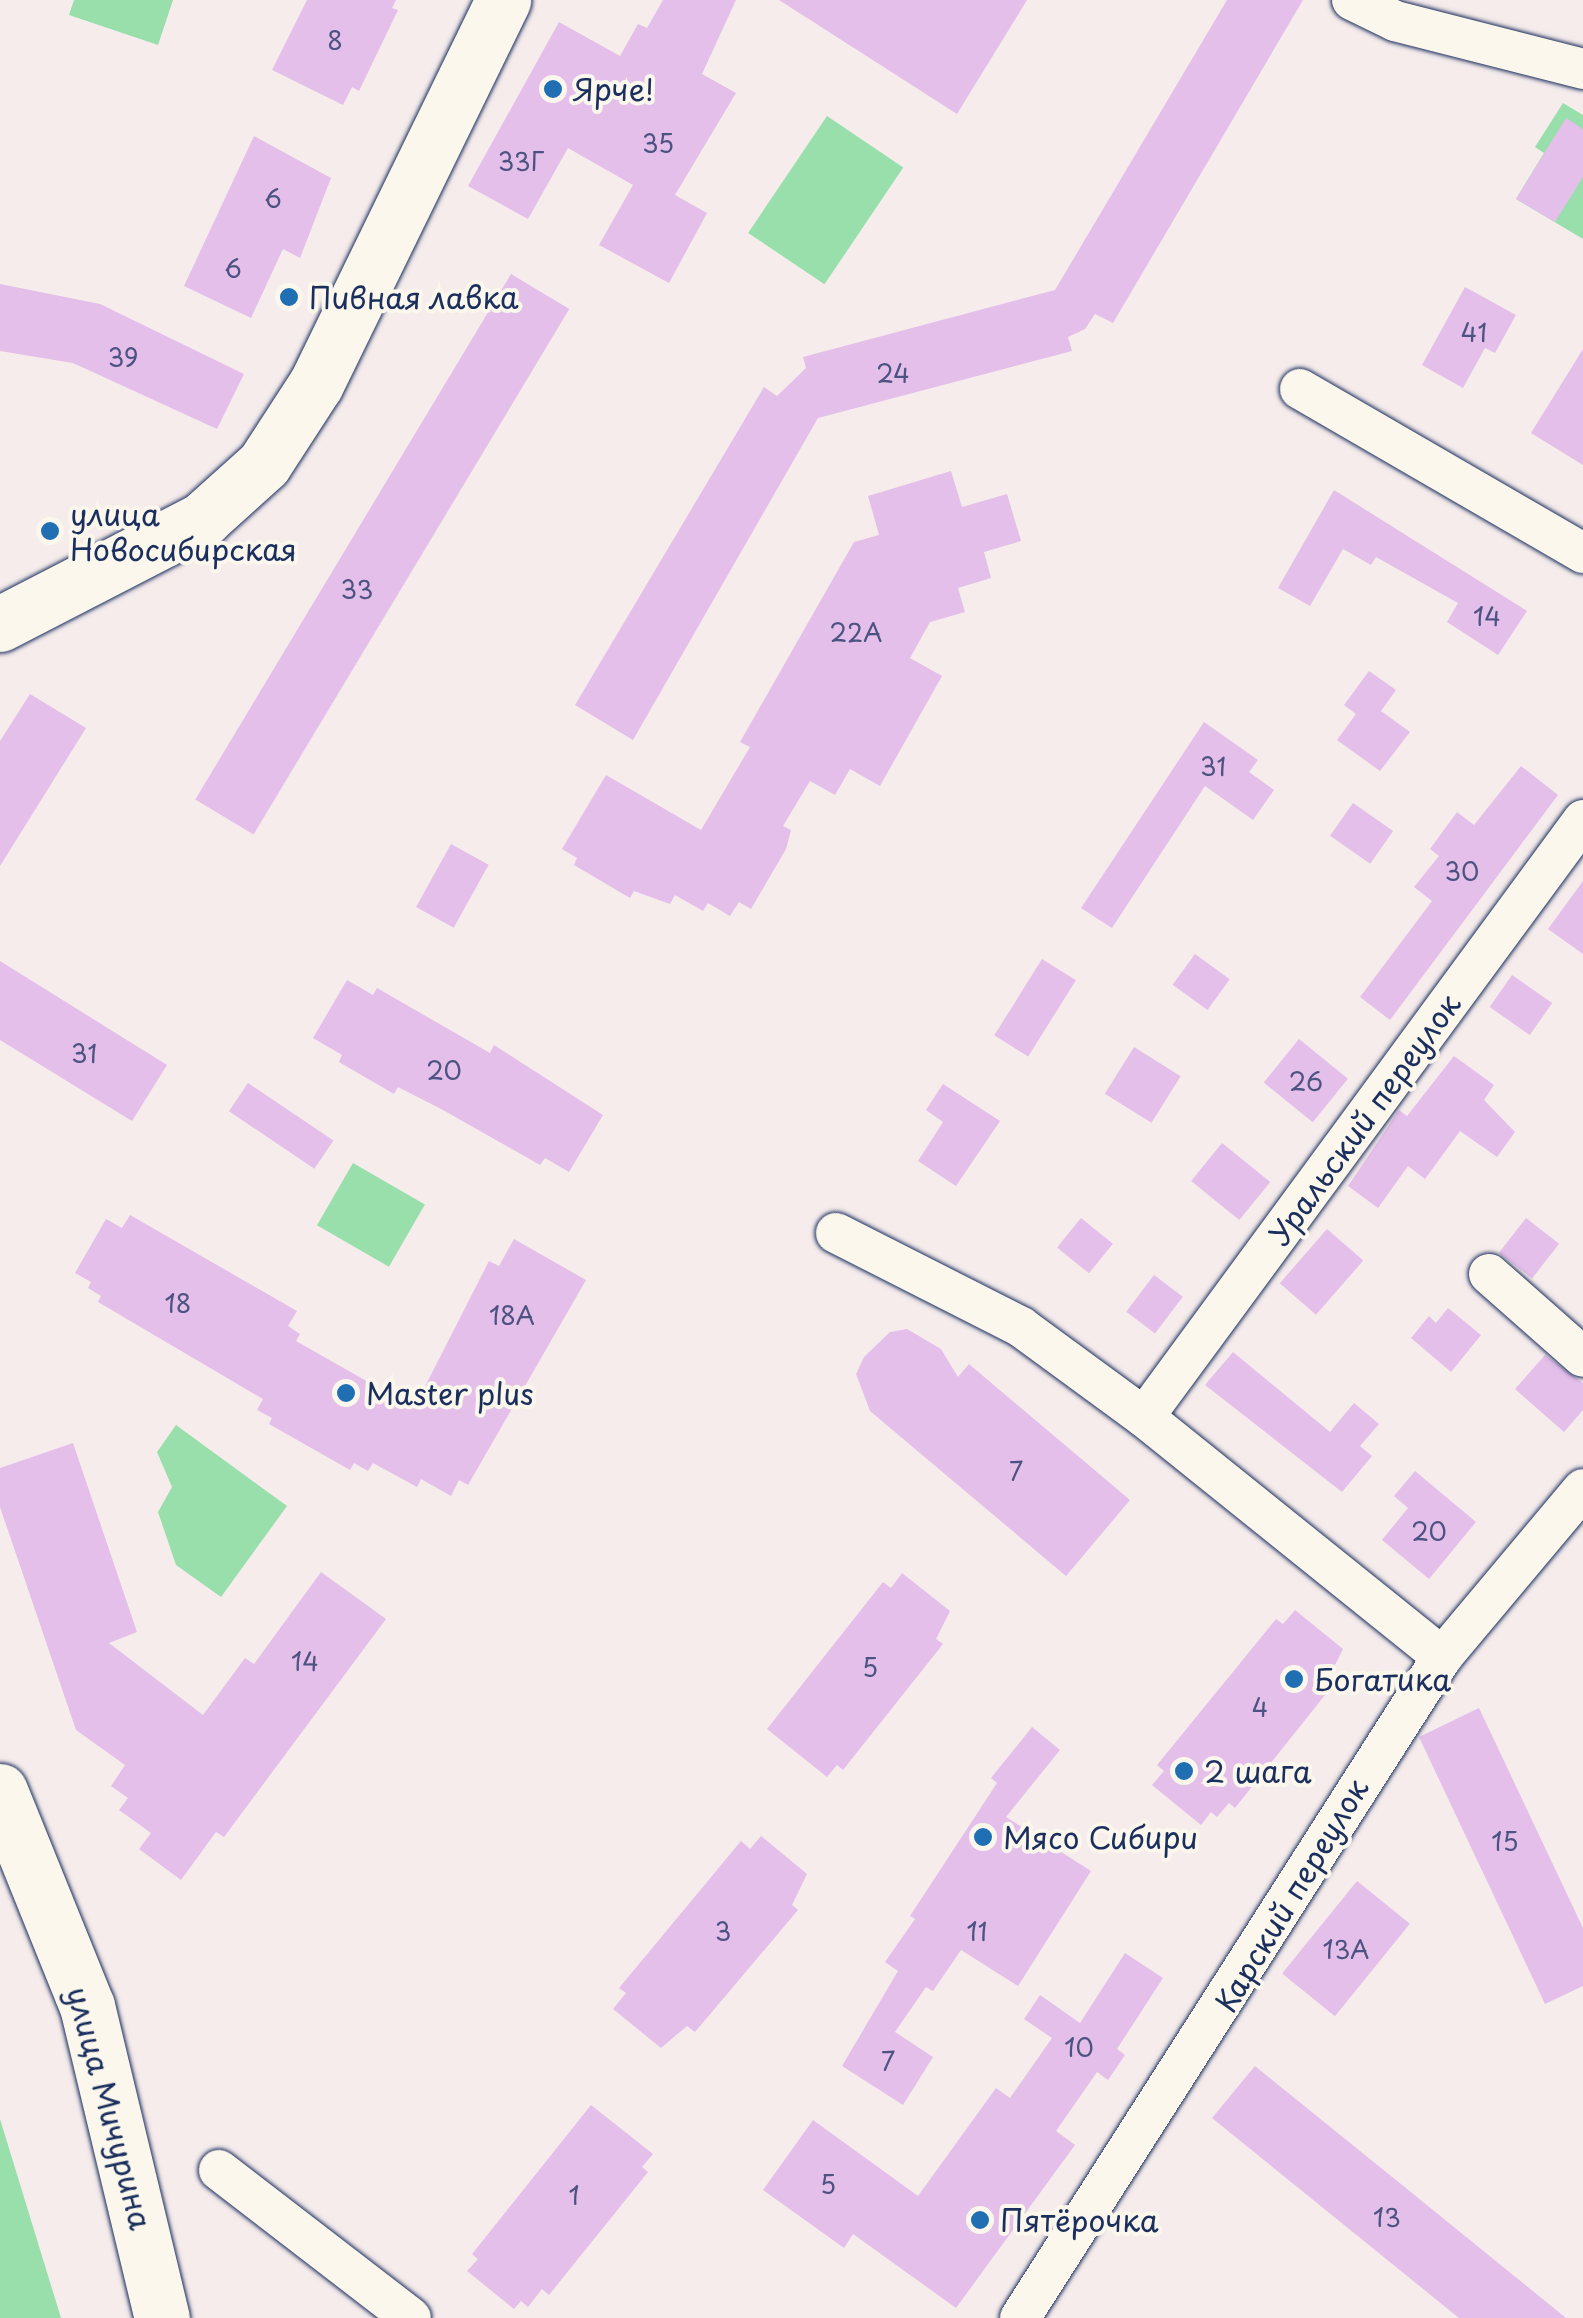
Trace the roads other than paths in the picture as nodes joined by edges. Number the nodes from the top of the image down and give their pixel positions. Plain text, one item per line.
1 (503, 0) edge
2 (1352, 0) edge
3 (1583, 69) edge
4 (1300, 389) dead end
5 (1583, 553) edge
6 (0, 624) edge
7 (1583, 820) edge
8 (836, 1233) dead end
9 (1489, 1274) dead end
10 (1583, 1357) edge
11 (1144, 1417) junction
12 (1583, 1489) edge
13 (1442, 1657) junction
14 (0, 1791) edge
15 (220, 2170) dead end
16 (162, 2318) edge
17 (411, 2318) edge
18 (1020, 2318) edge

1 - 6 street
2 - 3 street
4 - 5 street
7 - 11 street, Уральский переулок
8 - 11 street
9 - 10 street
11 - 13 street
12 - 13 street, Карский переулок
13 - 18 street, Карский переулок
14 - 16 street, улица Мичурина
15 - 17 street

